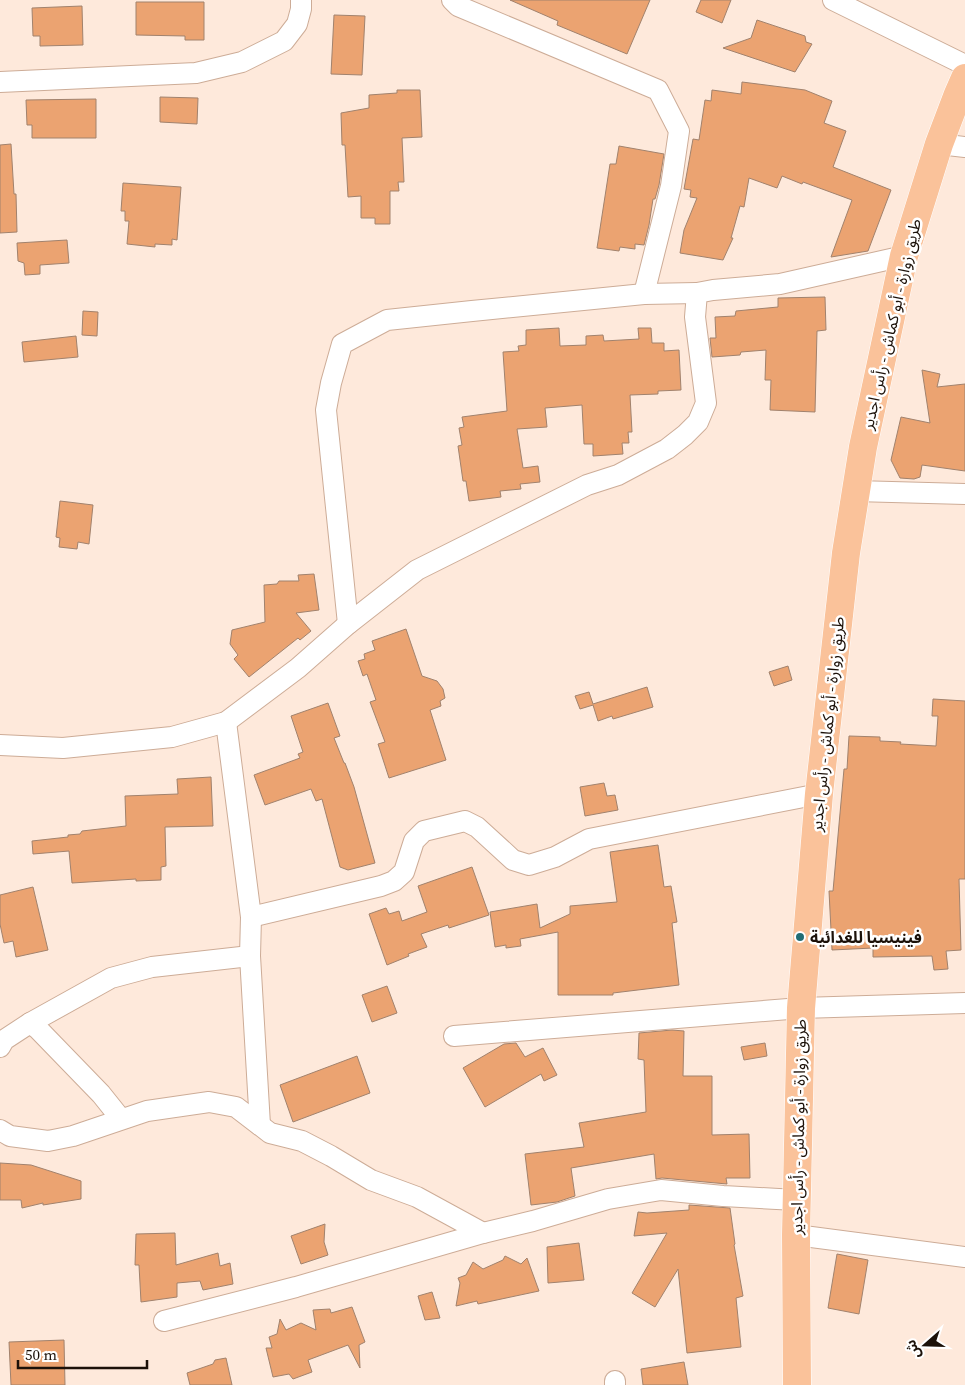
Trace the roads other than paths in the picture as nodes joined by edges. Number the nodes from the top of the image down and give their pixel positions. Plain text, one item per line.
1 (301, 0) edge
2 (452, 0) edge
3 (833, 0) edge
4 (965, 65) edge
5 (965, 78) edge
6 (0, 82) edge
7 (952, 145) edge
8 (904, 256) junction
9 (697, 293) junction
10 (644, 294) junction
11 (856, 491) junction
12 (965, 494) edge
13 (348, 624) junction
14 (226, 722) junction
15 (0, 745) edge
16 (819, 794) junction
17 (251, 917) junction
18 (250, 956) junction
19 (965, 1003) edge
20 (801, 1008) junction
21 (30, 1023) junction
22 (454, 1036) dead end
23 (0, 1047) edge
24 (121, 1119) junction
25 (260, 1124) junction
26 (0, 1130) edge
27 (796, 1200) junction
28 (483, 1233) junction
29 (796, 1235) junction
30 (965, 1257) edge
31 (164, 1320) dead end
32 (797, 1385) edge

1 - 6 street
2 - 10 street
3 - 4 street
5 - 7 main road, طريق زوارة - أبو كماش - رأس اجدير
7 - 8 main road, طريق زوارة - أبو كماش - رأس اجدير
8 - 9 street
8 - 11 main road, طريق زوارة - أبو كماش - رأس اجدير
9 - 10 street
9 - 13 street
10 - 13 street
11 - 12 street
11 - 16 main road, طريق زوارة - أبو كماش - رأس اجدير
13 - 14 street
14 - 15 street
14 - 17 street
16 - 17 street
16 - 20 main road, طريق زوارة - أبو كماش - رأس اجدير
17 - 18 street
18 - 21 street
18 - 25 street
19 - 20 street
20 - 22 street
20 - 27 main road, طريق زوارة - أبو كماش - رأس اجدير
21 - 23 street
21 - 24 street
24 - 25 street
24 - 26 street
25 - 28 street
27 - 28 street
27 - 29 main road, طريق زوارة - أبو كماش - رأس اجدير
28 - 31 street
29 - 30 street
29 - 32 main road, طريق زوارة - أبو كماش - رأس اجدير

